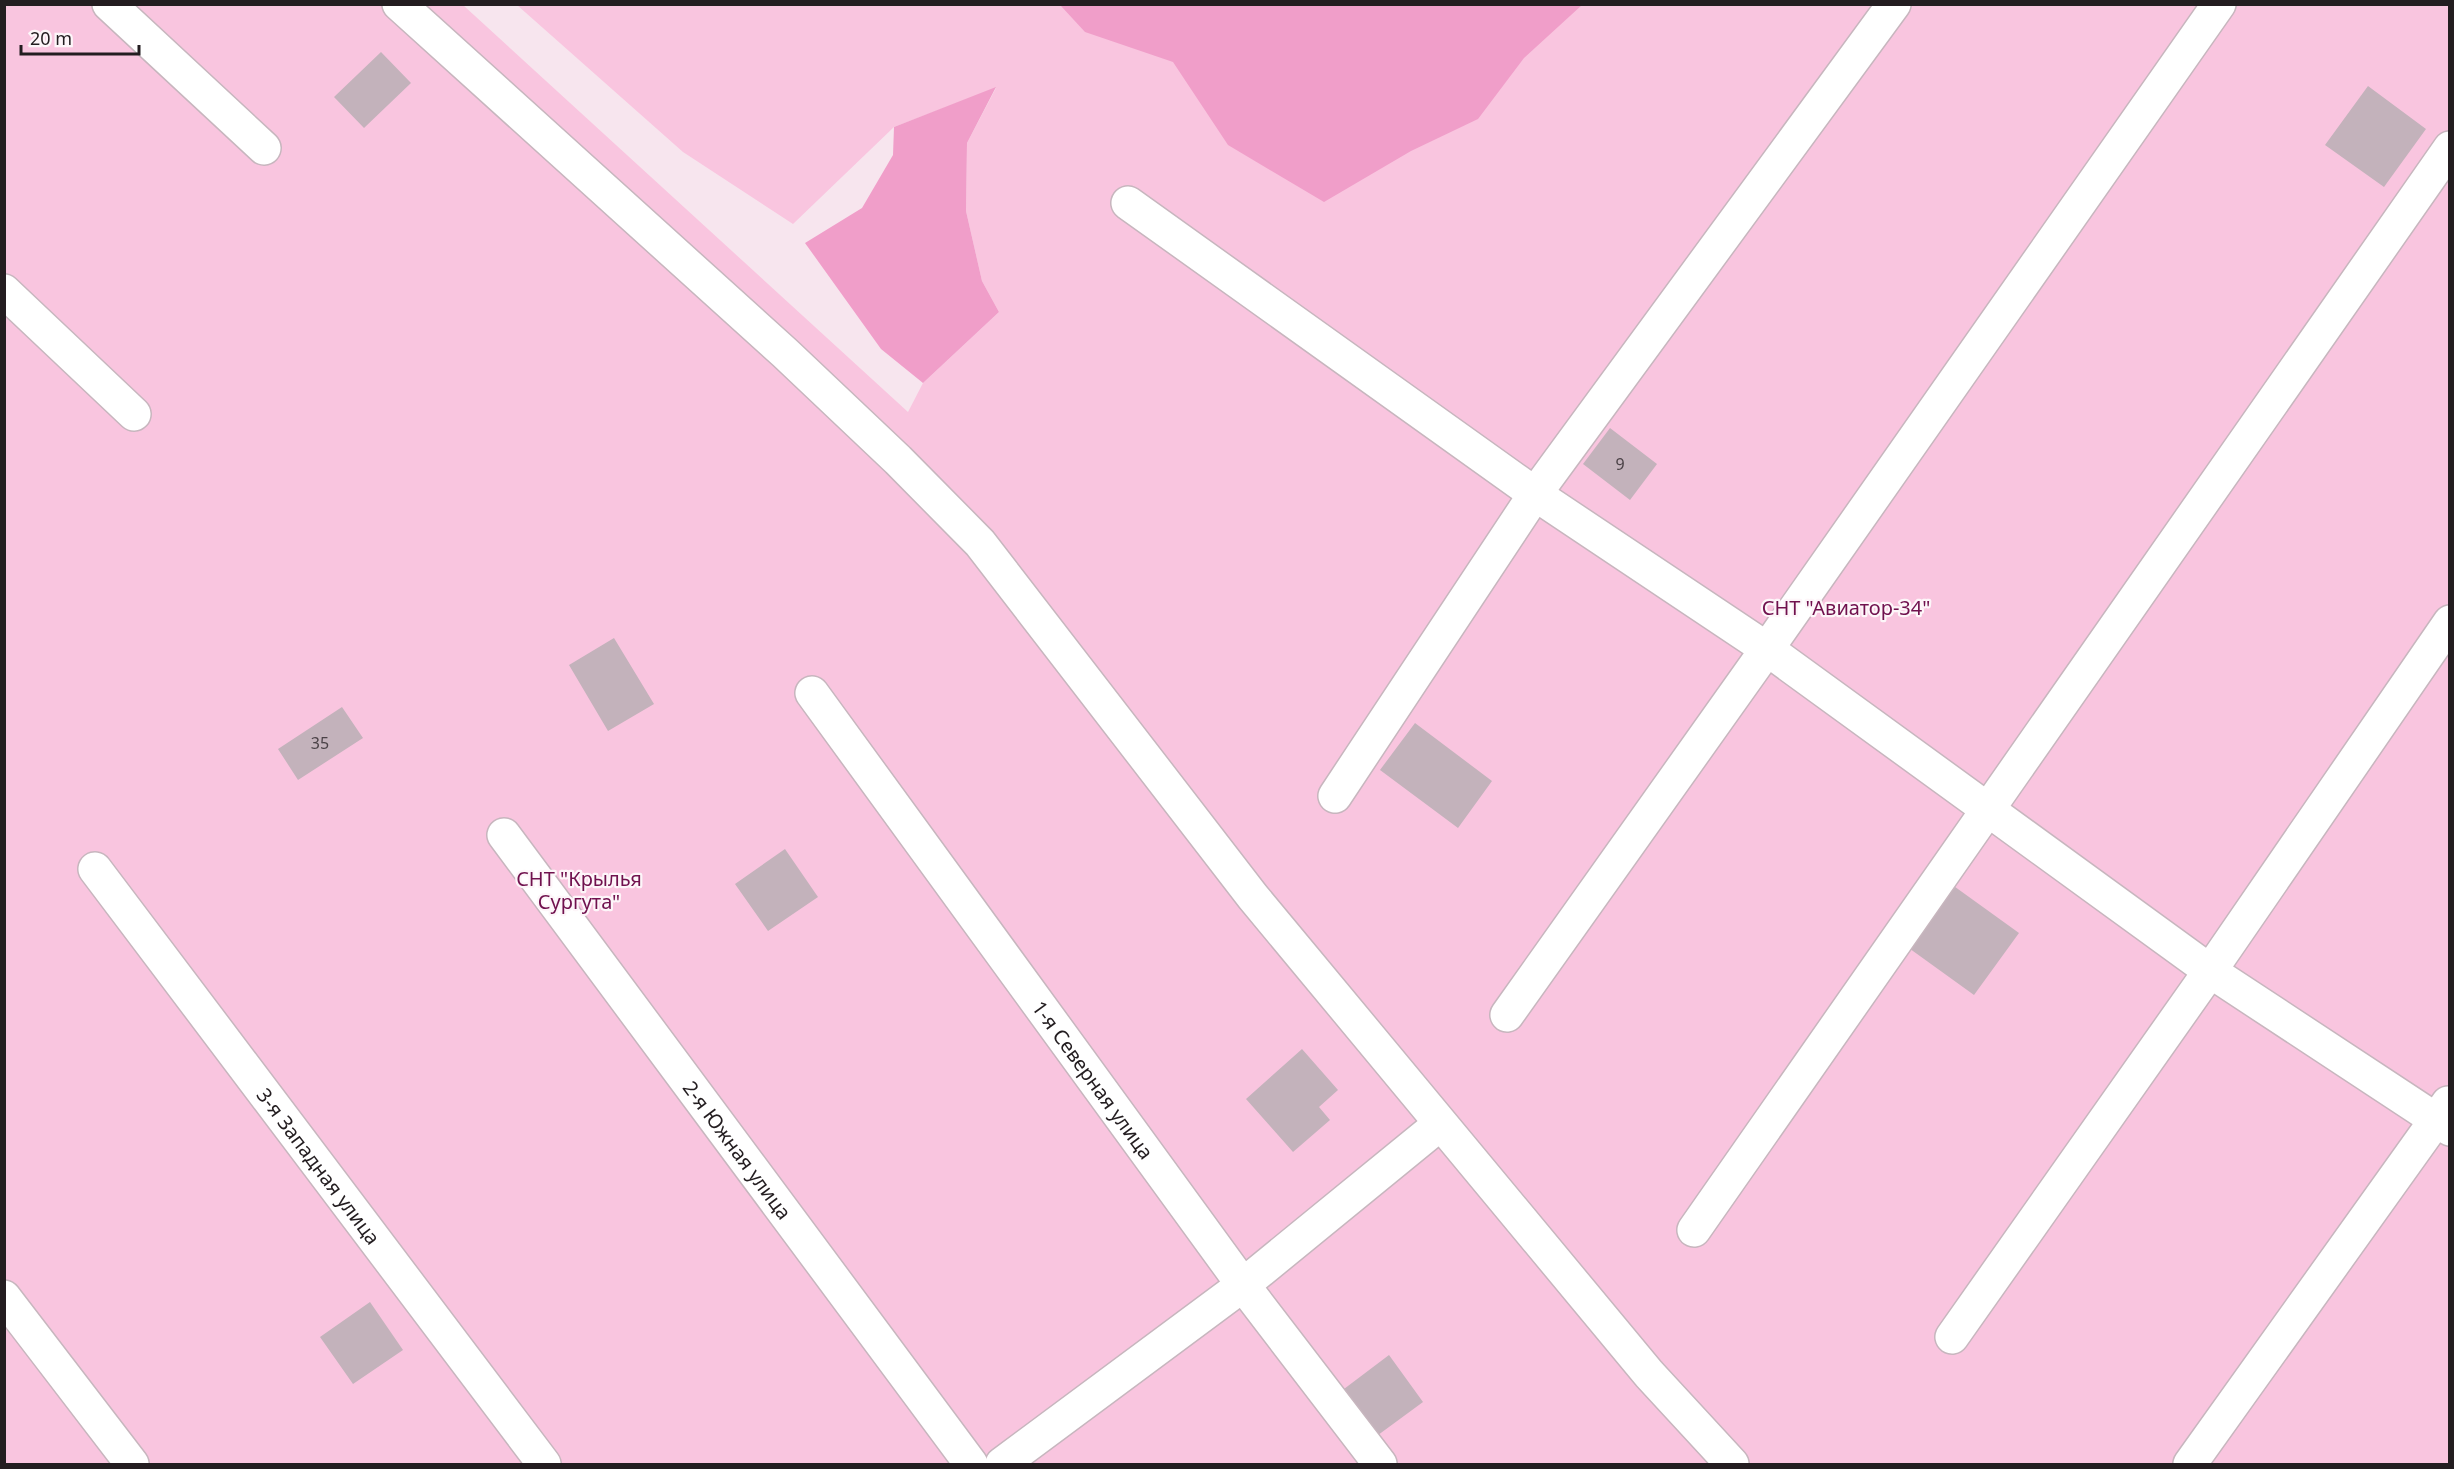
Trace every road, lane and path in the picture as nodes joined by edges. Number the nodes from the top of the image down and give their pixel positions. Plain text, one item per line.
1 (110, 4) edge
2 (399, 4) edge
3 (1894, 4) edge
4 (2219, 4) edge
5 (264, 148) dead end
6 (2450, 148) edge
7 (1128, 202) dead end
8 (4, 291) edge
9 (134, 414) dead end
10 (1534, 494) junction
11 (2450, 622) edge
12 (1767, 649) junction
13 (812, 693) dead end
14 (1335, 796) dead end
15 (1988, 810) junction
16 (504, 835) dead end
17 (95, 868) dead end
18 (2210, 971) junction
19 (1508, 1015) dead end
20 (2445, 1117) edge
21 (1440, 1124) junction
22 (1694, 1230) dead end
23 (1243, 1285) junction
24 (4, 1297) edge
25 (1952, 1337) dead end
26 (132, 1464) edge
27 (544, 1464) edge
28 (971, 1464) edge
29 (1002, 1464) edge
30 (1380, 1464) edge
31 (1732, 1464) edge
32 (2190, 1464) edge

1 - 5 street
2 - 21 street
3 - 10 street
4 - 12 street
6 - 15 street
7 - 10 street
8 - 9 street
10 - 12 street
10 - 14 street
11 - 18 street
12 - 15 street
12 - 19 street
13 - 23 street, 1-я Северная улица
15 - 18 street
15 - 22 street
16 - 28 street, 2-я Южная улица
17 - 27 street, 3-я Западная улица
18 - 20 street
18 - 25 street
20 - 32 street
21 - 23 street
21 - 31 street
23 - 29 street
23 - 30 street, 1-я Северная улица
24 - 26 street

